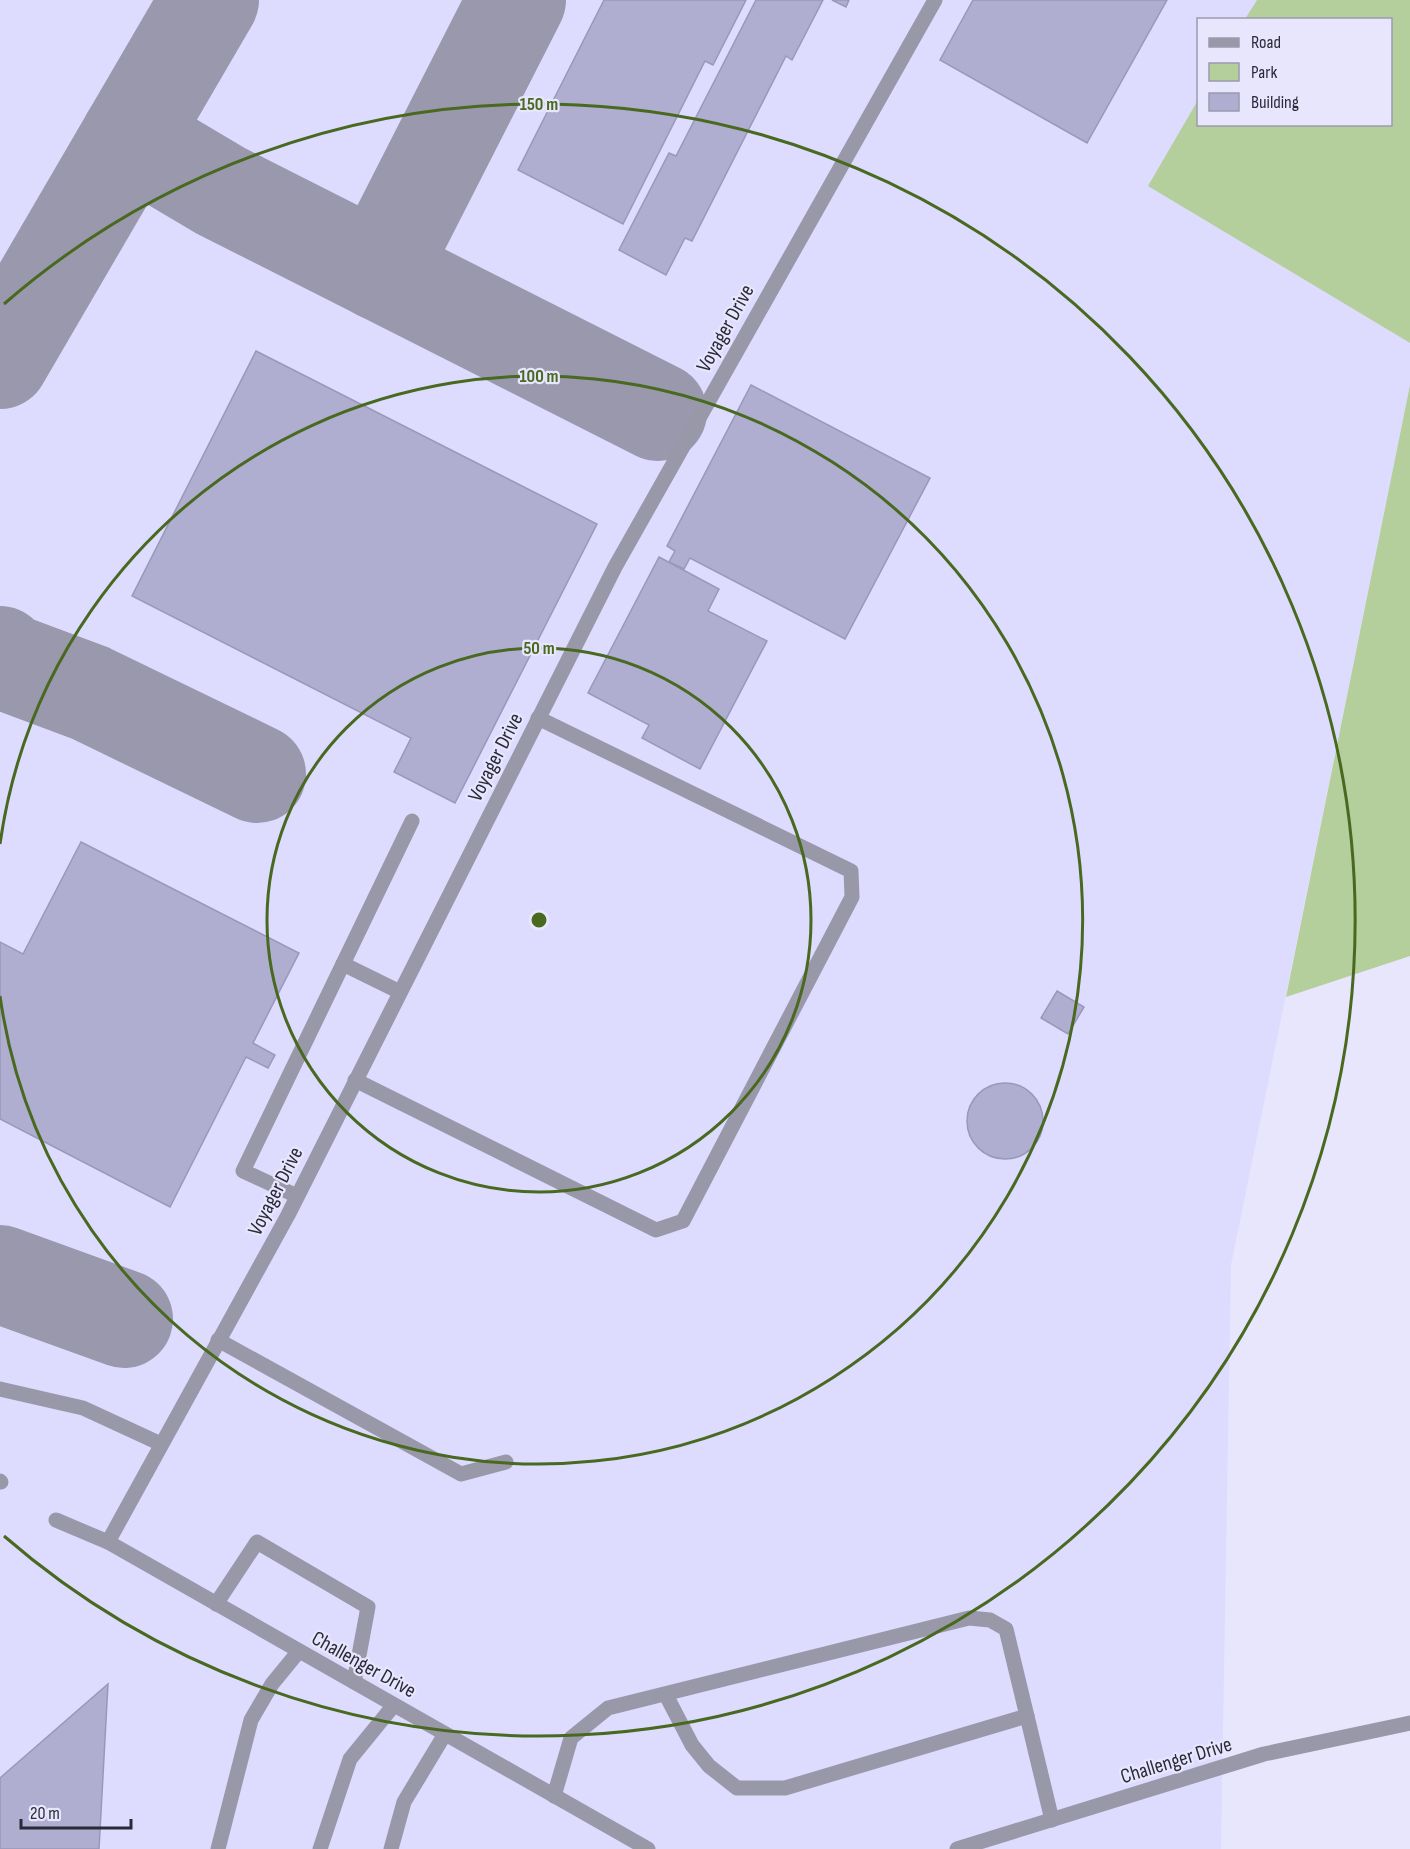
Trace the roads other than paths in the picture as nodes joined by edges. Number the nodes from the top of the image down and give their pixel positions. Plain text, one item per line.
1 (935, 0) edge
2 (538, 718) junction
3 (412, 821) dead end
4 (343, 964) junction
5 (400, 992) junction
6 (355, 1080) junction
7 (297, 1196) junction
8 (218, 1340) junction
9 (0, 1389) edge
10 (161, 1444) junction
11 (506, 1462) dead end
12 (56, 1520) dead end
13 (108, 1542) junction
14 (216, 1604) junction
15 (298, 1651) junction
16 (354, 1682) junction
17 (666, 1695) junction
18 (394, 1705) junction
19 (1027, 1716) junction
20 (1410, 1723) edge
21 (445, 1734) junction
22 (554, 1796) junction
23 (1052, 1820) junction
24 (218, 1849) edge
25 (320, 1849) edge
26 (391, 1849) edge
27 (648, 1849) edge
28 (957, 1849) edge

1 - 2 lane, Voyager Drive
2 - 5 lane, Voyager Drive
2 - 6 lane
3 - 4 lane
4 - 5 lane
4 - 7 lane
5 - 6 lane, Voyager Drive
6 - 7 lane, Voyager Drive
7 - 8 lane, Voyager Drive
8 - 10 lane, Voyager Drive
8 - 11 lane
9 - 10 lane
10 - 13 lane, Voyager Drive
12 - 13 lane, Challenger Drive
13 - 14 lane, Challenger Drive
14 - 15 lane, Challenger Drive
14 - 16 lane
15 - 16 lane, Challenger Drive
15 - 24 lane
16 - 18 lane, Challenger Drive
17 - 19 lane
17 - 19 lane
17 - 22 lane
18 - 21 lane, Challenger Drive
18 - 25 lane
19 - 23 lane
20 - 23 lane, Challenger Drive
21 - 22 lane, Challenger Drive
21 - 26 lane
22 - 27 lane, Challenger Drive
23 - 28 lane, Challenger Drive

